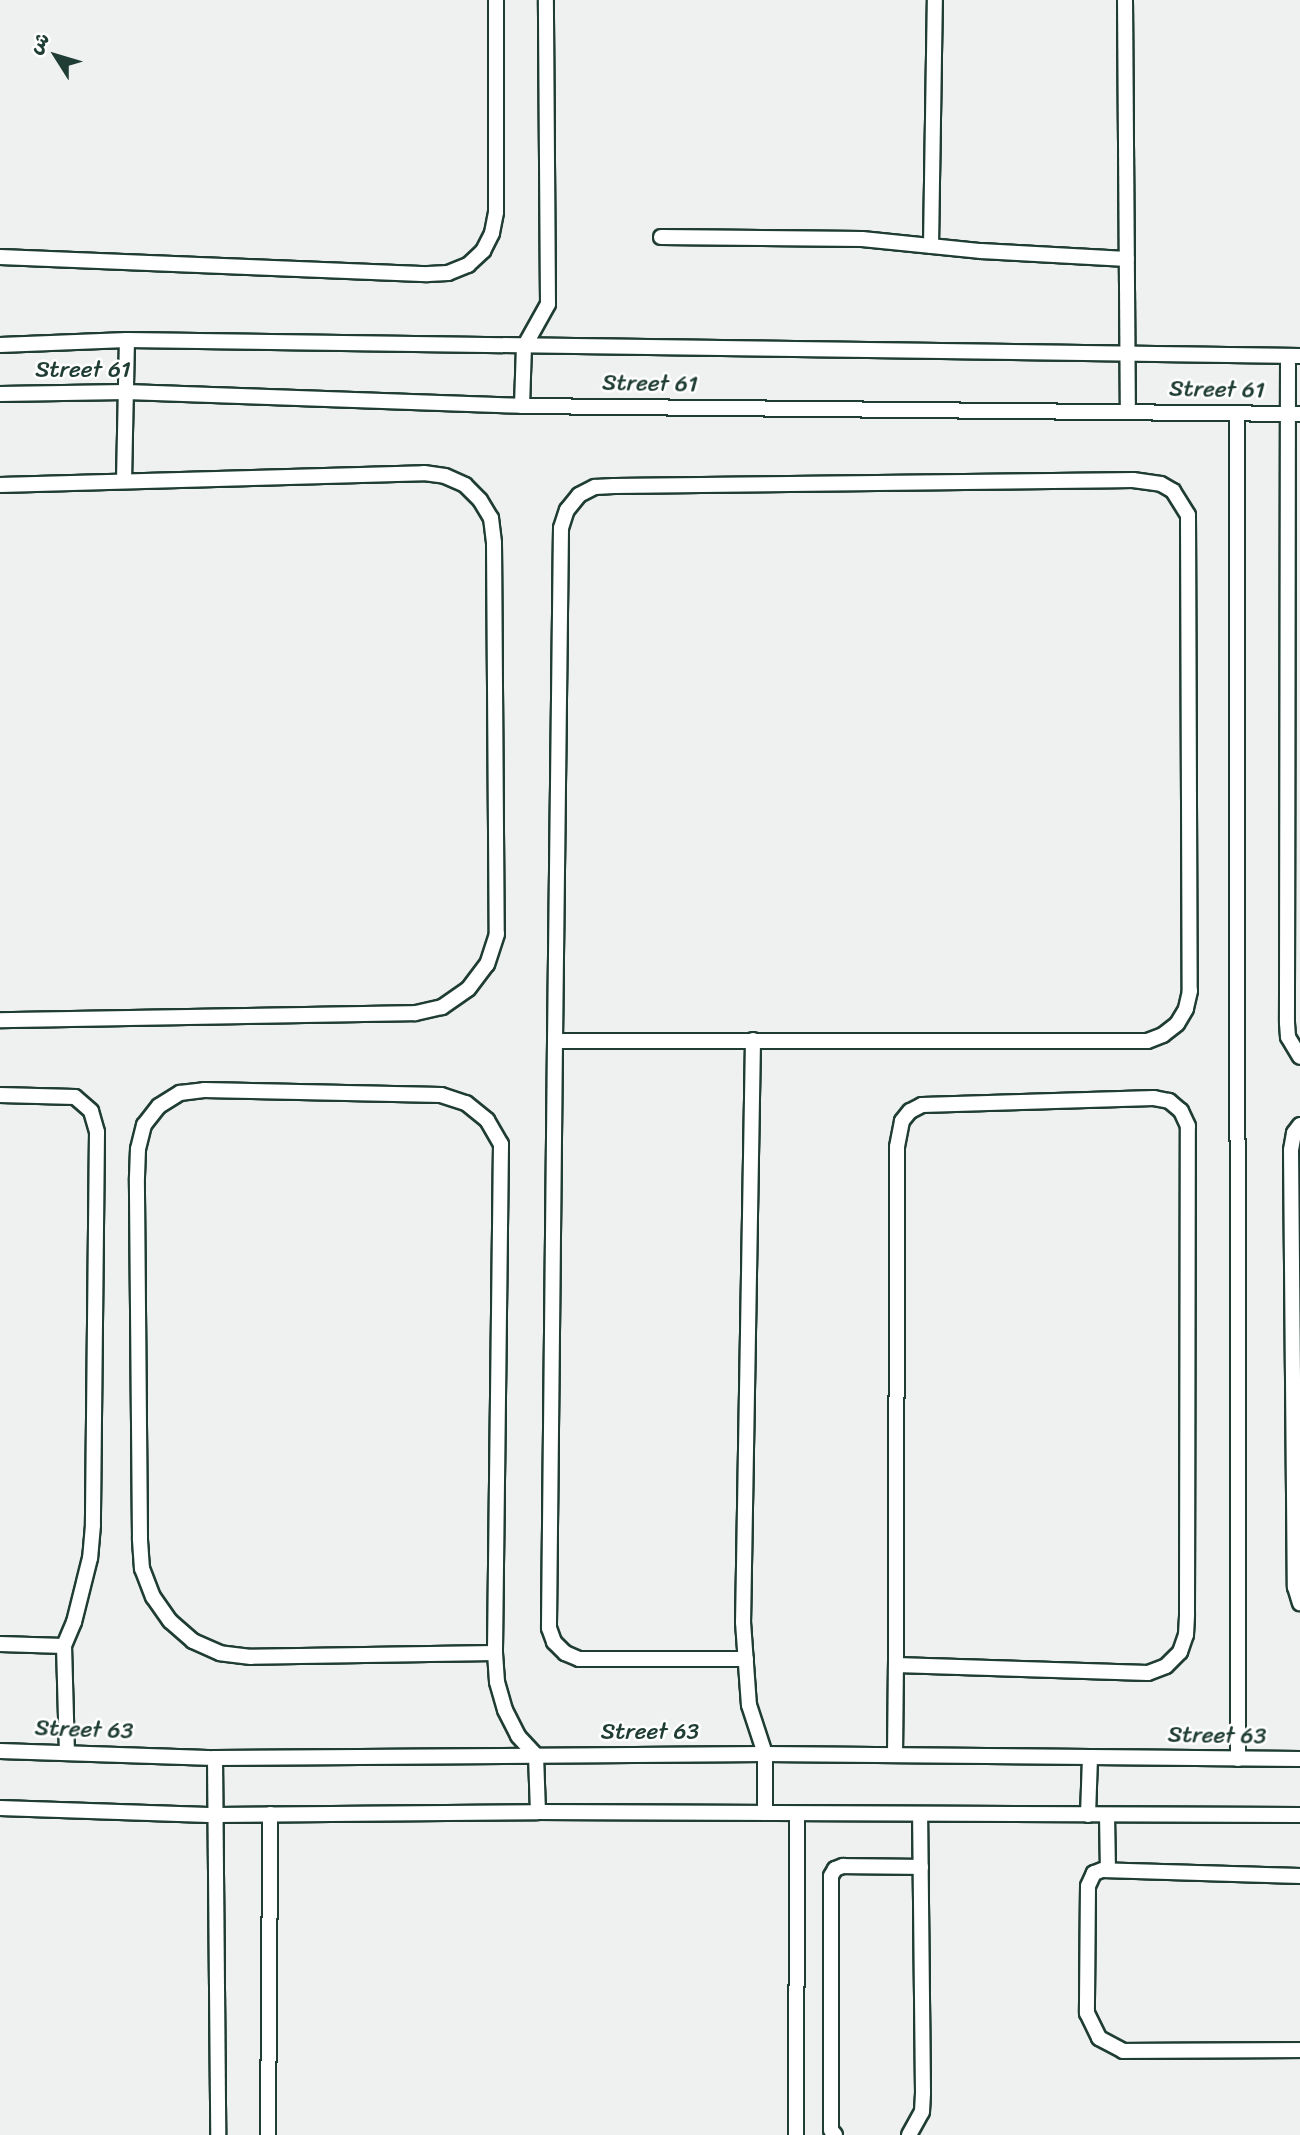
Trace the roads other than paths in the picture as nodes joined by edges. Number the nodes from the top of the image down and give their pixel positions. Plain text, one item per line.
1 (496, 0) edge
2 (546, 0) edge
3 (935, 0) edge
4 (1125, 0) edge
5 (661, 237) dead end
6 (931, 246) junction
7 (0, 257) edge
8 (1127, 259) junction
9 (127, 340) junction
10 (0, 345) edge
11 (524, 347) junction
12 (1128, 353) junction
13 (1294, 356) edge
14 (126, 392) junction
15 (0, 394) edge
16 (522, 406) junction
17 (1128, 412) junction
18 (1237, 413) junction
19 (1294, 414) edge
20 (124, 481) junction
21 (0, 485) edge
22 (0, 1020) edge
23 (753, 1040) junction
24 (555, 1041) junction
25 (1300, 1057) edge
26 (0, 1095) edge
27 (1300, 1125) edge
28 (1300, 1603) edge
29 (0, 1644) edge
30 (64, 1646) junction
31 (495, 1653) junction
32 (746, 1659) junction
33 (896, 1665) junction
34 (0, 1751) edge
35 (67, 1752) junction
36 (765, 1754) junction
37 (536, 1755) junction
38 (895, 1755) junction
39 (1090, 1757) junction
40 (215, 1758) junction
41 (1238, 1759) junction
42 (1300, 1759) edge
43 (0, 1808) edge
44 (538, 1812) junction
45 (765, 1813) junction
46 (270, 1814) junction
47 (797, 1814) junction
48 (920, 1814) junction
49 (216, 1815) junction
50 (1088, 1815) junction
51 (1107, 1815) junction
52 (1300, 1815) edge
53 (921, 1867) junction
54 (1108, 1870) junction
55 (1300, 1876) edge
56 (1300, 2050) edge
57 (218, 2135) edge
58 (268, 2135) edge
59 (796, 2135) edge
60 (835, 2135) edge
61 (909, 2135) edge

1 - 7 lane
2 - 11 lane
3 - 6 lane
4 - 8 lane
5 - 6 lane
6 - 8 lane
8 - 12 lane
9 - 10 lane, Street 61
9 - 11 lane, Street 61
9 - 14 lane
11 - 12 lane, Street 61
11 - 16 lane
12 - 13 lane, Street 61
12 - 17 lane
13 - 19 lane
14 - 15 lane, Street 61
14 - 16 lane, Street 61
14 - 20 lane
16 - 17 lane, Street 61
17 - 18 lane, Street 61
18 - 19 lane, Street 61
18 - 41 lane
19 - 25 lane
20 - 21 lane
20 - 22 lane
23 - 24 lane
23 - 24 lane
23 - 32 lane
24 - 32 lane
26 - 30 lane
27 - 28 lane
29 - 30 lane
30 - 35 lane
31 - 31 lane
31 - 37 lane
32 - 36 lane
33 - 33 lane
33 - 38 lane
34 - 35 lane, Street 63
35 - 40 lane, Street 63
36 - 37 lane, Street 63
36 - 38 lane, Street 63
36 - 45 lane
37 - 40 lane, Street 63
37 - 44 lane
38 - 39 lane, Street 63
39 - 41 lane, Street 63
39 - 50 lane
40 - 49 lane
41 - 42 lane, Street 63
43 - 49 lane
44 - 45 lane
44 - 46 lane
45 - 47 lane
46 - 49 lane
46 - 58 lane
47 - 48 lane
47 - 59 lane
48 - 50 lane
48 - 53 lane
49 - 57 lane
50 - 51 lane
51 - 52 lane
51 - 54 lane
53 - 60 lane
53 - 61 lane
54 - 55 lane
54 - 56 lane

